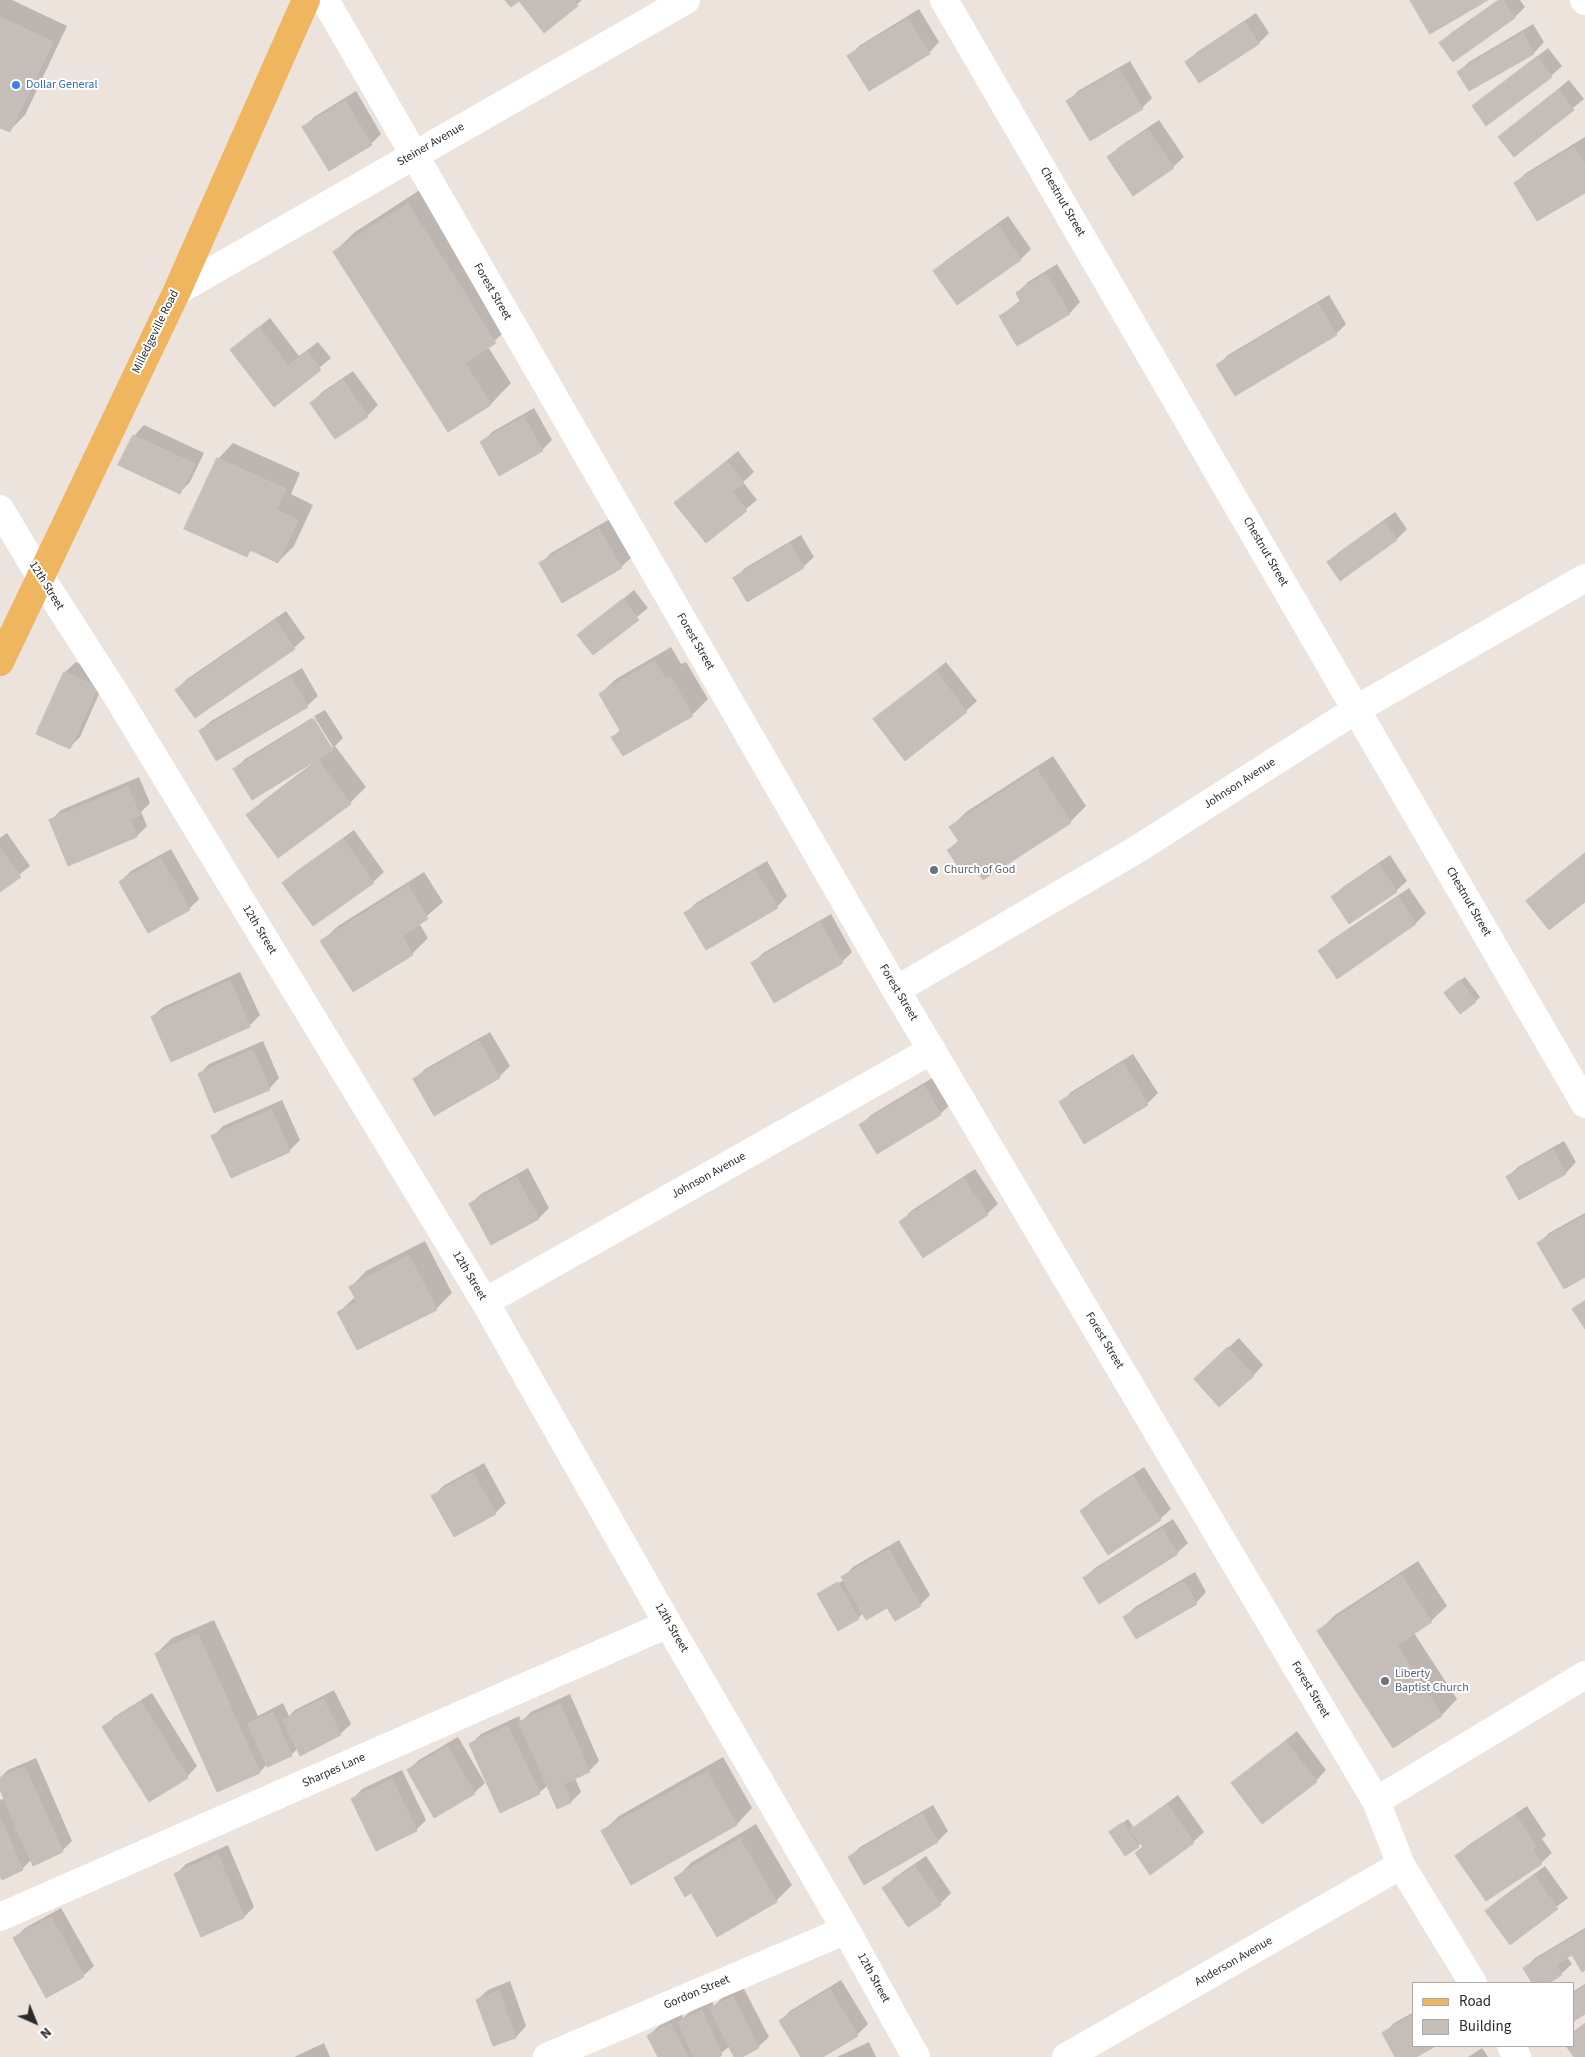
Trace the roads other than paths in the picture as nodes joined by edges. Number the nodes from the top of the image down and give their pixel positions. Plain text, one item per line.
1 (306, 0) edge
2 (325, 0) edge
3 (686, 0) edge
4 (944, 0) edge
5 (414, 155) junction
6 (176, 291) junction
7 (0, 509) edge
8 (40, 576) junction
9 (1585, 578) edge
10 (0, 662) edge
11 (1357, 709) junction
12 (896, 990) junction
13 (932, 1050) junction
14 (1585, 1104) edge
15 (486, 1302) junction
16 (668, 1624) junction
17 (1585, 1675) edge
18 (1376, 1801) junction
19 (1401, 1866) junction
20 (0, 1917) edge
21 (846, 1930) junction
22 (1472, 1982) edge
23 (547, 2057) edge
24 (916, 2057) edge
25 (1066, 2057) edge

1 - 6 main road, Milledgeville Road
2 - 5 street, Forest Street
3 - 5 street, Steiner Avenue
4 - 11 street, Chestnut Street
5 - 6 street, Steiner Avenue
5 - 12 street, Forest Street
6 - 8 main road, Milledgeville Road
7 - 8 street, 12th Street
8 - 10 main road, Milledgeville Road
8 - 15 street, 12th Street
9 - 11 street, Johnson Avenue
11 - 12 street, Johnson Avenue
11 - 14 street, Chestnut Street
12 - 13 street, Forest Street
13 - 15 street, Johnson Avenue
13 - 18 street, Forest Street
15 - 16 street, 12th Street
16 - 20 street, Sharpes Lane
16 - 21 street, 12th Street
17 - 18 street
18 - 19 street, Forest Street
19 - 22 street, Forest Street
19 - 25 street, Anderson Avenue
21 - 23 street, Gordon Street
21 - 24 street, 12th Street

